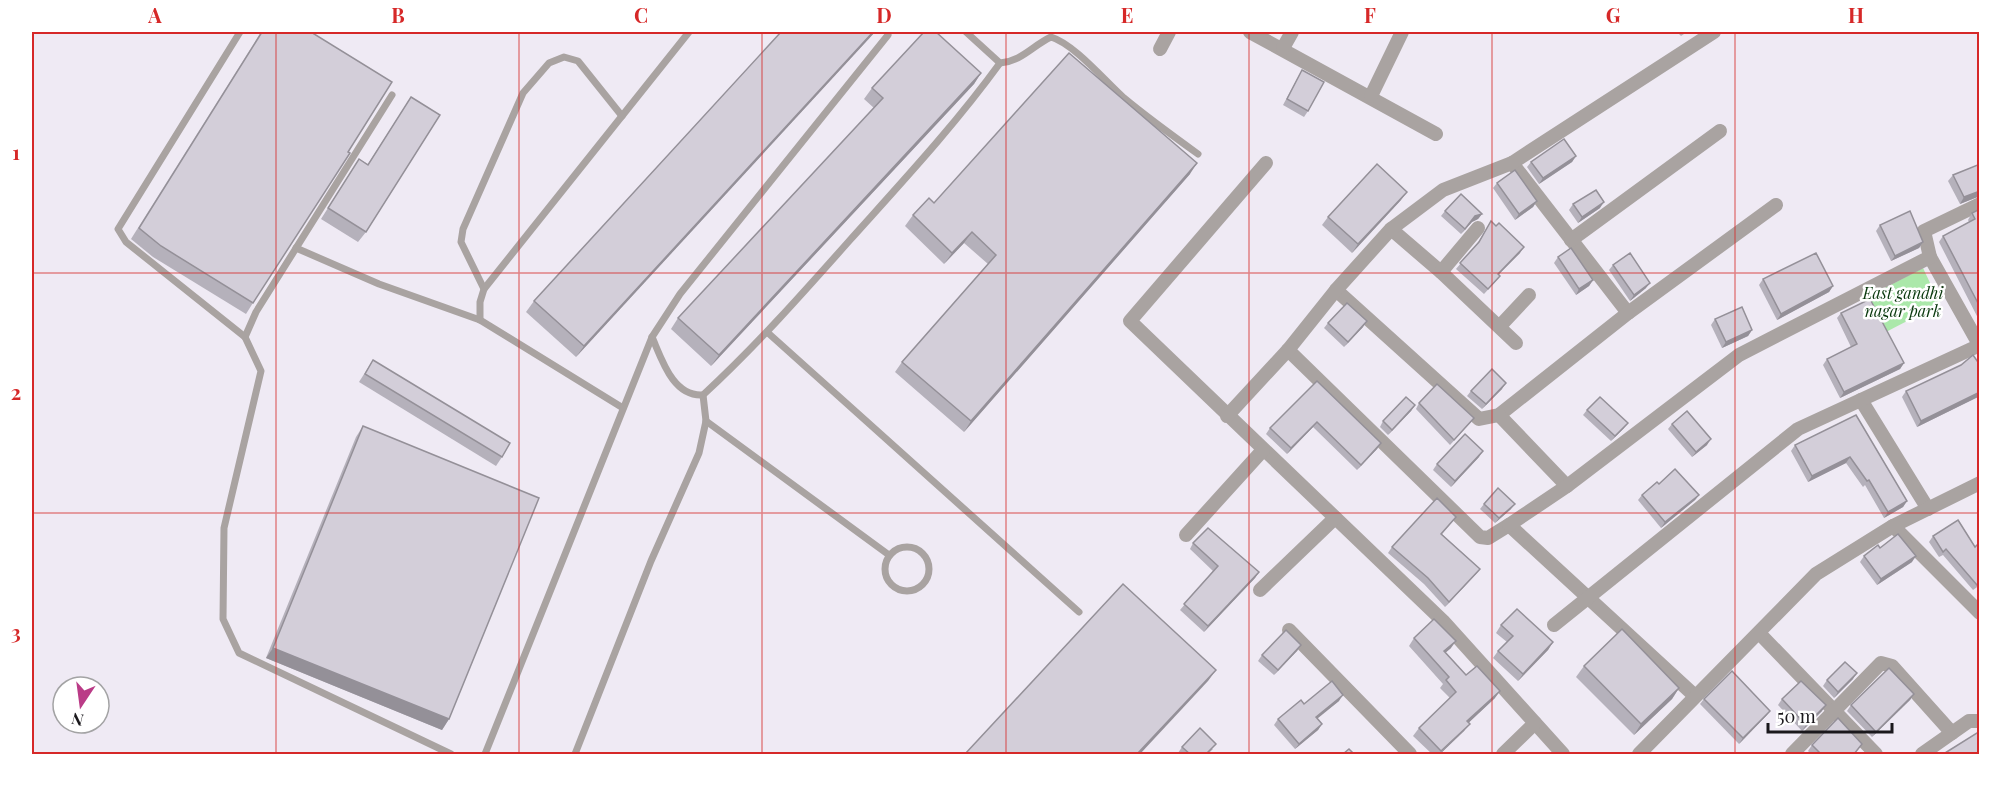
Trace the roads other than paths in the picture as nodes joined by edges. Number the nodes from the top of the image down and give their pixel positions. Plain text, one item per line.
1 (240, 32) edge
2 (689, 32) edge
3 (966, 32) edge
4 (1169, 32) edge
5 (1250, 32) edge
6 (1292, 32) edge
7 (1402, 32) edge
8 (1714, 32) edge
9 (888, 35) dead end
10 (1283, 48) junction
11 (1160, 49) dead end
12 (1000, 63) junction
13 (392, 95) edge
14 (1371, 96) junction
15 (622, 116) junction
16 (1720, 131) dead end
17 (1436, 134) dead end
18 (1198, 154) dead end
19 (1266, 163) dead end
20 (1512, 163) junction
21 (1980, 204) edge
22 (1776, 205) dead end
23 (1478, 228) dead end
24 (1391, 229) junction
25 (1571, 240) junction
26 (296, 248) junction
27 (1930, 256) junction
28 (1441, 272) junction
29 (484, 289) junction
30 (1336, 290) junction
31 (1528, 295) dead end
32 (1628, 314) junction
33 (480, 320) junction
34 (1500, 326) junction
35 (767, 332) junction
36 (245, 338) junction
37 (652, 338) junction
38 (1516, 343) dead end
39 (1979, 345) edge
40 (1288, 350) junction
41 (703, 395) junction
42 (1861, 400) junction
43 (623, 408) junction
44 (1499, 415) junction
45 (1227, 416) junction
46 (706, 421) junction
47 (1263, 450) junction
48 (1980, 483) edge
49 (1567, 486) junction
50 (1928, 509) junction
51 (1335, 518) junction
52 (1509, 525) junction
53 (1893, 526) junction
54 (1186, 535) dead end
55 (889, 555) junction
56 (1260, 590) dead end
57 (1588, 596) junction
58 (1977, 608) edge
59 (1079, 612) dead end
60 (1554, 625) dead end
61 (1289, 630) edge
62 (1759, 633) junction
63 (1695, 696) junction
64 (1833, 711) junction
65 (1980, 721) edge
66 (1535, 723) junction
67 (1952, 733) junction
68 (452, 754) edge
69 (485, 754) edge
70 (575, 754) edge
71 (1410, 754) edge
72 (1503, 754) edge
73 (1563, 754) edge
74 (1639, 754) edge
75 (1792, 754) edge
76 (1876, 754) edge
77 (1922, 754) edge

1 - 36 lane
2 - 15 lane
3 - 12 lane
4 - 11 street
5 - 10 street
6 - 10 street
7 - 14 street
8 - 20 street
9 - 37 lane
10 - 14 street
12 - 18 lane
12 - 35 lane
13 - 26 lane
14 - 17 street
15 - 29 lane
15 - 29 lane
16 - 25 street
19 - 45 street
20 - 24 street
20 - 25 street
21 - 27 street
22 - 32 street
23 - 28 street
24 - 28 street
24 - 30 street
25 - 32 street
26 - 33 lane
26 - 36 lane
27 - 39 street
27 - 49 street
28 - 34 street
29 - 33 lane
30 - 40 street
30 - 44 street
31 - 34 street
32 - 44 street
33 - 43 lane
34 - 38 street
35 - 41 lane
35 - 59 lane
36 - 68 lane
37 - 41 lane
37 - 43 lane
39 - 42 street
40 - 45 street
40 - 52 street
41 - 46 lane
42 - 50 street
42 - 57 street
43 - 69 lane
44 - 49 street
45 - 47 street
46 - 55 lane
46 - 70 lane
47 - 51 street
47 - 54 street
48 - 50 street
49 - 52 street
50 - 53 street
51 - 56 street
51 - 66 street
52 - 57 street
53 - 58 street
53 - 62 street
55 - 55 lane
57 - 60 street
57 - 63 street
61 - 71 street
62 - 63 street
62 - 64 street
63 - 74 street
64 - 67 street
64 - 75 street
64 - 76 street
65 - 67 street
66 - 72 street
66 - 73 street
67 - 77 street

